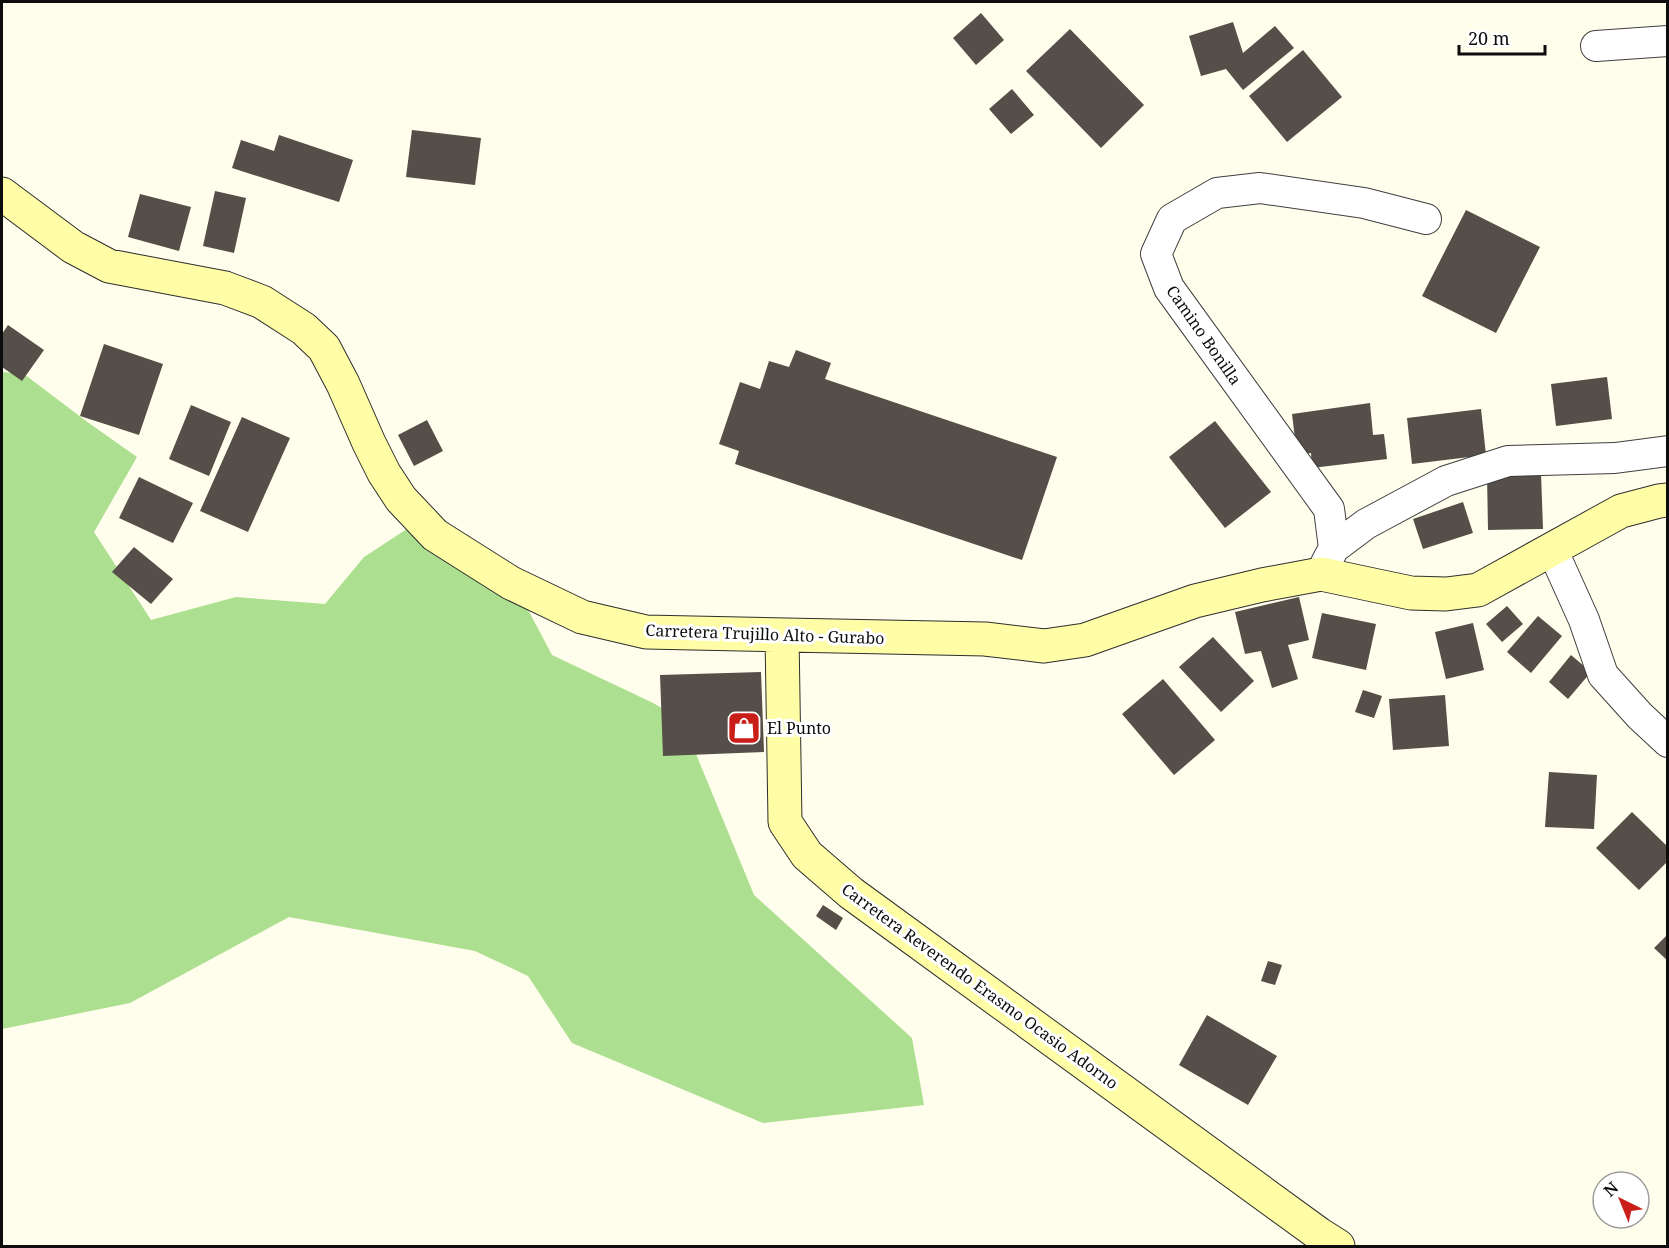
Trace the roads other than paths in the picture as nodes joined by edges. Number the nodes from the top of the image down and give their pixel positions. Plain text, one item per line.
1 (1668, 41) edge
2 (1596, 46) dead end
3 (2, 194) edge
4 (1426, 219) dead end
5 (1668, 451) edge
6 (1668, 500) edge
7 (1552, 549) junction
8 (1327, 561) junction
9 (782, 635) junction
10 (1668, 742) edge
11 (1338, 1246) edge

1 - 2 street
3 - 9 main road, Carretera Trujillo Alto - Gurabo
4 - 8 street, Camino Bonilla
5 - 8 street
6 - 7 main road, Carretera Trujillo Alto - Gurabo
7 - 8 main road, Carretera Trujillo Alto - Gurabo
7 - 10 street
8 - 9 main road, Carretera Trujillo Alto - Gurabo
9 - 11 main road, Carretera Reverendo Erasmo Ocasio Adorno

